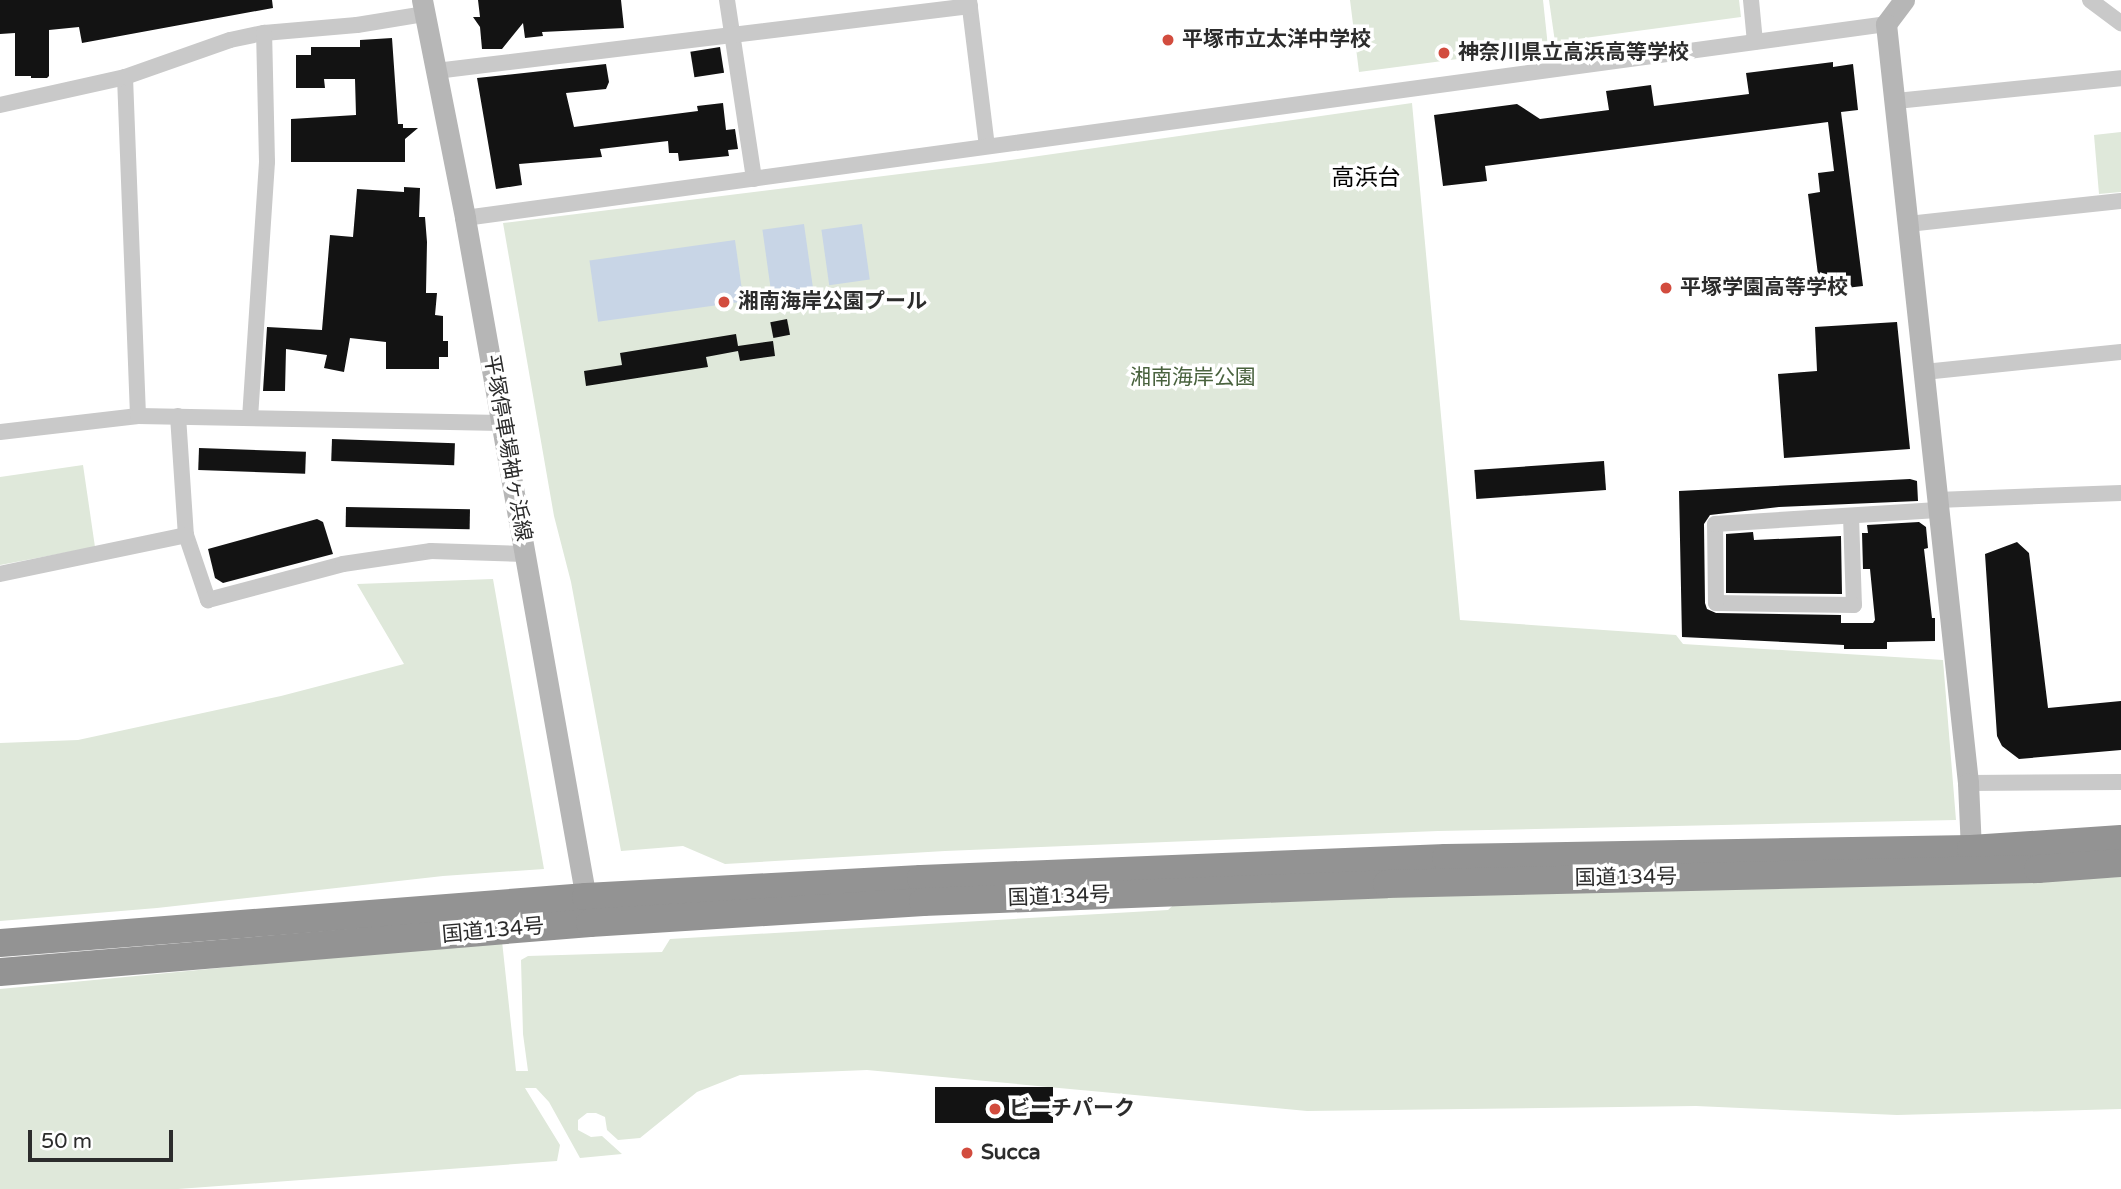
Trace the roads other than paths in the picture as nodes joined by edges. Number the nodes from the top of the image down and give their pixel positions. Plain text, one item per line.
1 (727, 0) edge
2 (1751, 0) edge
3 (1904, 0) edge
4 (2090, 0) edge
5 (970, 3) edge
6 (423, 7) edge
7 (2121, 23) edge
8 (1886, 24) junction
9 (264, 33) junction
10 (732, 33) junction
11 (1755, 42) junction
12 (436, 71) junction
13 (125, 77) junction
14 (2121, 78) edge
15 (1896, 101) junction
16 (0, 105) edge
17 (987, 146) junction
18 (754, 179) junction
19 (2121, 201) edge
20 (465, 218) junction
21 (1908, 224) junction
22 (2121, 352) edge
23 (1924, 372) junction
24 (138, 416) junction
25 (178, 416) junction
26 (250, 418) junction
27 (502, 423) junction
28 (0, 432) edge
29 (2121, 493) edge
30 (1938, 505) junction
31 (1851, 516) junction
32 (186, 535) junction
33 (526, 554) junction
34 (0, 574) edge
35 (2121, 782) edge
36 (1968, 783) junction
37 (2121, 839) edge
38 (1972, 849) junction
39 (2121, 863) edge
40 (588, 910) junction
41 (0, 943) edge
42 (0, 971) edge

1 - 10 street
2 - 11 street
3 - 8 main road
4 - 7 street
5 - 10 street
5 - 17 street
6 - 9 street
6 - 12 main road, 平塚停車場袖ヶ浜線
8 - 11 street
8 - 15 main road
9 - 13 street
9 - 26 street
10 - 12 street
10 - 18 street
11 - 17 street
12 - 20 main road, 平塚停車場袖ヶ浜線
13 - 16 street
13 - 24 street
14 - 15 street
15 - 21 main road
17 - 18 street
18 - 20 street
19 - 21 street
20 - 27 main road, 平塚停車場袖ヶ浜線
21 - 23 main road
22 - 23 street
23 - 30 main road
24 - 25 street
24 - 28 street
25 - 26 street
25 - 32 street
26 - 27 street
27 - 33 main road, 平塚停車場袖ヶ浜線
29 - 30 street
30 - 31 street
30 - 36 main road
31 - 31 street
32 - 33 street
32 - 34 street
33 - 40 main road, 平塚停車場袖ヶ浜線
35 - 36 street
36 - 38 main road
37 - 38 highway, 国道134号
38 - 40 highway, 国道134号
39 - 40 highway, 国道134号
40 - 41 highway, 国道134号
40 - 42 highway, 国道134号

